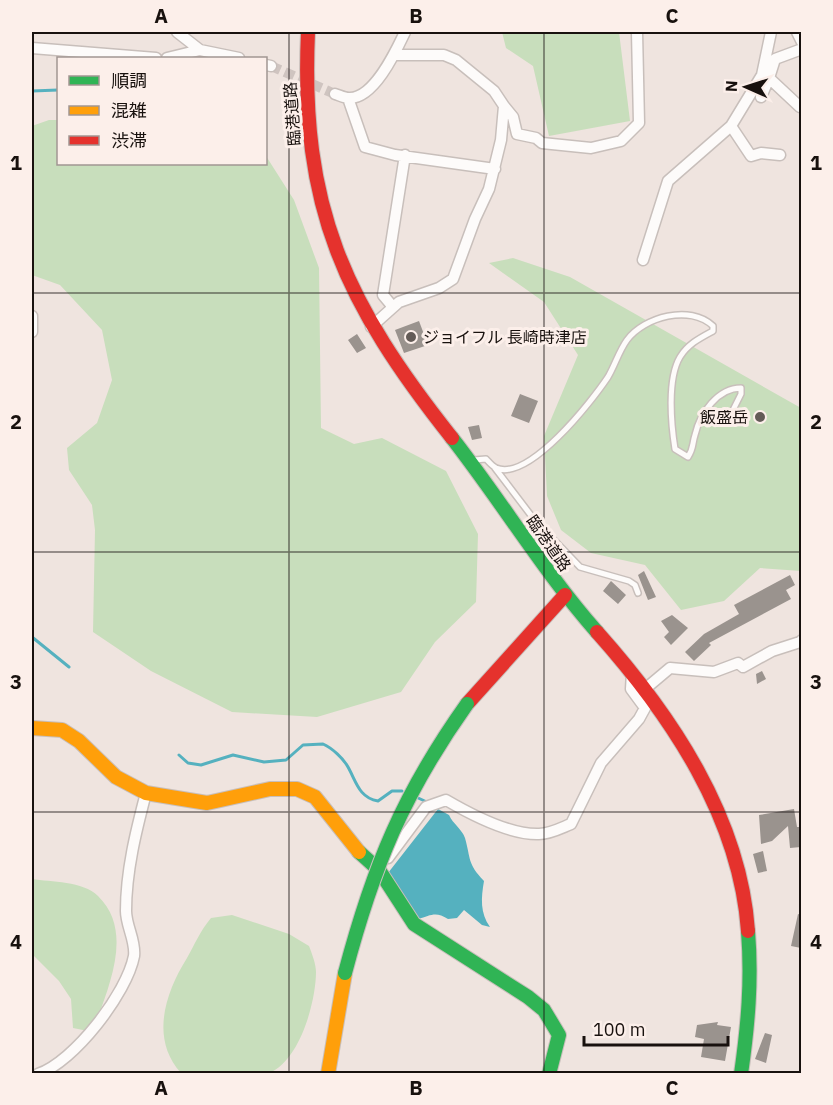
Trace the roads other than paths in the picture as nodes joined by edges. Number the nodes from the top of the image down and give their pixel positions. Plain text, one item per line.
1 (177, 32) edge
2 (308, 32) edge
3 (405, 32) edge
4 (637, 32) edge
5 (771, 32) edge
6 (797, 32) edge
7 (801, 42) edge
8 (32, 48) edge
9 (801, 49) edge
10 (200, 50) junction
11 (394, 55) junction
12 (144, 57) edge
13 (171, 57) edge
14 (234, 57) edge
15 (769, 78) junction
16 (335, 94) tunnel mouth
17 (761, 97) dead end
18 (348, 99) junction
19 (504, 106) junction
20 (800, 107) dead end
21 (731, 126) junction
22 (780, 154) dead end
23 (405, 155) junction
24 (495, 169) junction
25 (643, 260) dead end
26 (393, 308) junction
27 (32, 316) edge
28 (371, 327) junction
29 (32, 332) edge
30 (729, 418) dead end
31 (469, 461) junction
32 (495, 468) junction
33 (638, 593) dead end
34 (565, 595) junction
35 (801, 640) edge
36 (632, 673) junction
37 (645, 689) junction
38 (32, 728) edge
39 (146, 793) junction
40 (379, 870) junction
41 (38, 1074) edge
42 (328, 1074) edge
43 (549, 1074) edge
44 (741, 1074) edge

1 - 10 street
2 - 28 main road, 臨港道路
3 - 11 street
4 - 19 street
5 - 21 street
6 - 7 street
8 - 12 street
9 - 15 street
10 - 13 street
10 - 14 street
11 - 18 street
11 - 19 street
15 - 17 street
15 - 20 street
16 - 18 street
18 - 23 street
19 - 24 street
21 - 22 street
21 - 25 street
23 - 24 street
23 - 26 street
24 - 26 street
26 - 28 street
27 - 29 street
28 - 31 main road, 臨港道路
30 - 32 lane
31 - 32 lane
31 - 34 main road, 臨港道路
32 - 33 lane
34 - 36 main road, 臨港道路
34 - 42 main road, bridge
35 - 37 street
36 - 37 main road, 臨港道路
36 - 40 street
37 - 44 main road, 臨港道路
38 - 39 main road
39 - 40 main road
39 - 41 street
40 - 43 main road

